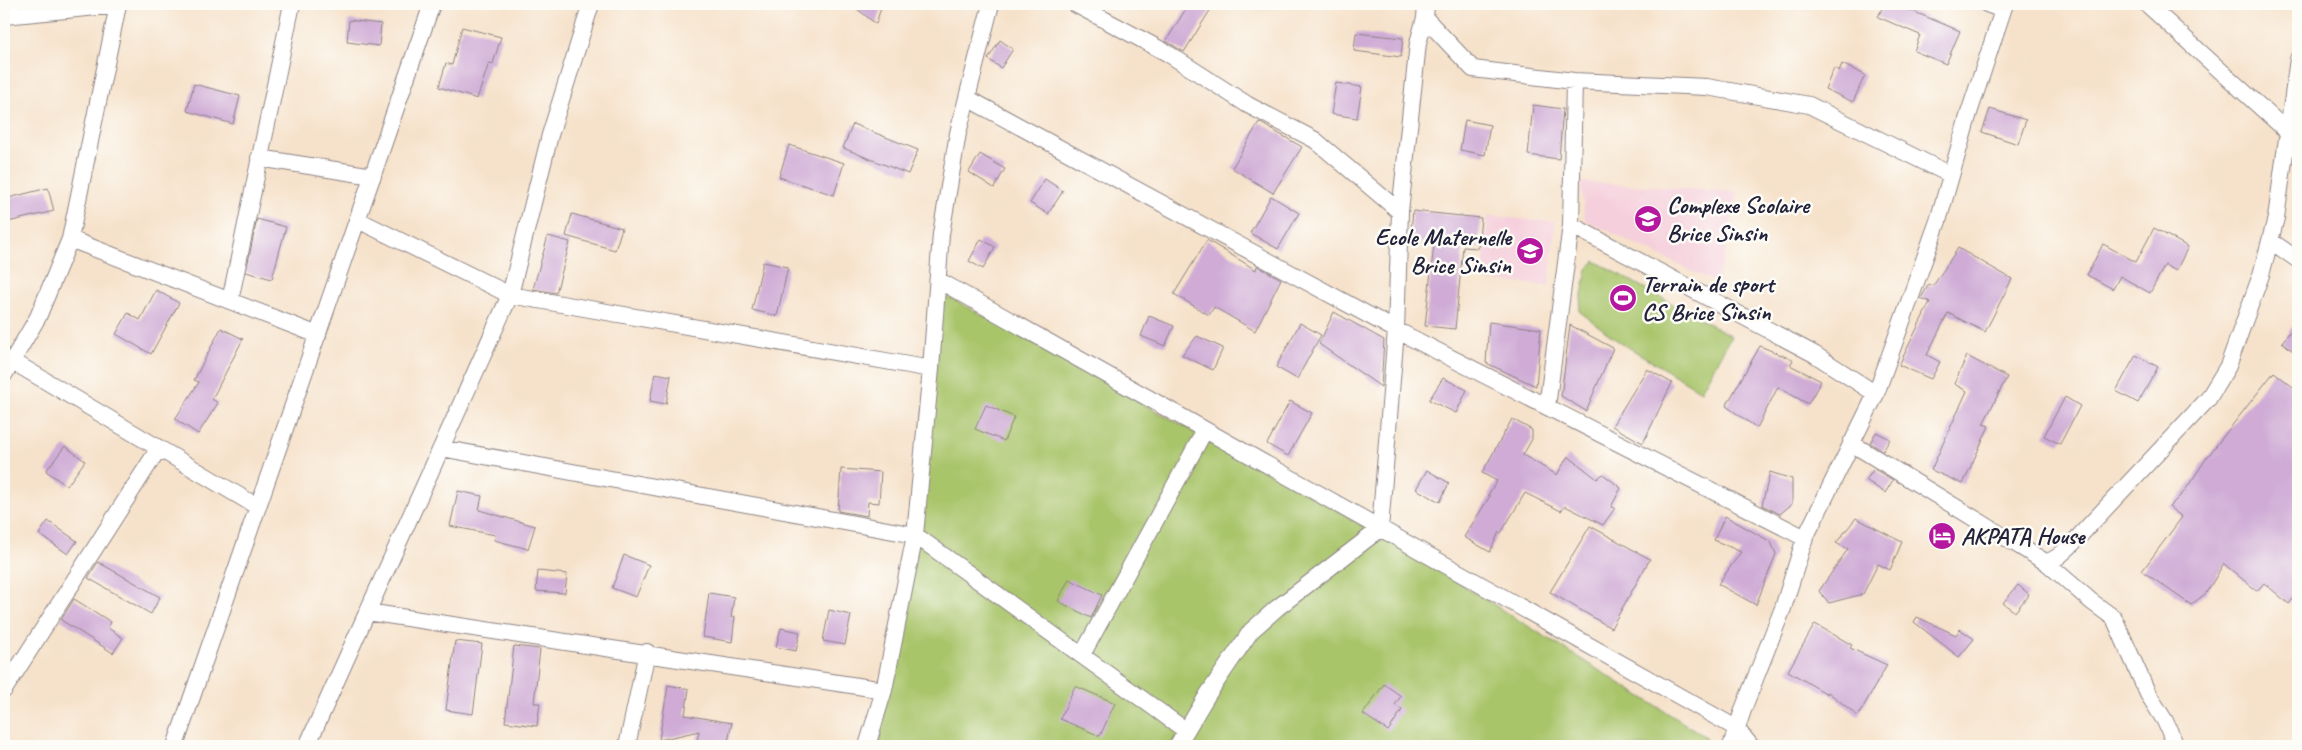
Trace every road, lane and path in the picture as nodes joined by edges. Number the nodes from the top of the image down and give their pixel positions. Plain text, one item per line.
1 (292, 4) edge
2 (432, 4) edge
3 (591, 4) edge
4 (992, 4) edge
5 (1075, 4) edge
6 (1987, 4) edge
7 (2147, 4) edge
8 (2004, 7) edge
9 (1425, 11) edge
10 (4, 16) edge
11 (2298, 59) edge
12 (1574, 82) junction
13 (968, 98) junction
14 (2288, 132) junction
15 (260, 158) junction
16 (1951, 175) junction
17 (373, 176) junction
18 (1400, 212) junction
19 (358, 220) junction
20 (1571, 225) junction
21 (70, 239) junction
22 (2271, 241) junction
23 (2298, 260) edge
24 (938, 280) junction
25 (510, 295) junction
26 (230, 301) junction
27 (1396, 330) junction
28 (318, 335) junction
29 (8, 360) edge
30 (931, 369) junction
31 (4, 375) edge
32 (1876, 394) junction
33 (1547, 407) junction
34 (1205, 430) junction
35 (1852, 443) junction
36 (159, 448) junction
37 (441, 448) junction
38 (258, 507) junction
39 (1380, 529) junction
40 (914, 536) junction
41 (1805, 538) junction
42 (2047, 563) junction
43 (367, 612) junction
44 (647, 652) junction
45 (1082, 655) junction
46 (4, 690) edge
47 (884, 690) junction
48 (1736, 728) junction
49 (1186, 730) junction
50 (175, 746) edge
51 (307, 746) edge
52 (627, 746) edge
53 (867, 746) edge
54 (1177, 746) edge
55 (1731, 746) edge
56 (1751, 746) edge
57 (2176, 746) edge

1 - 15 street
2 - 17 street
3 - 25 street
4 - 13 street
5 - 18 street
6 - 8 street
7 - 14 street
8 - 16 street
9 - 12 street
9 - 18 street
10 - 21 street
11 - 14 street
12 - 16 street
12 - 20 street
13 - 24 street
13 - 27 street
14 - 22 street
15 - 17 street
15 - 26 street
16 - 32 street
17 - 19 street
18 - 27 street
19 - 25 street
19 - 28 street
20 - 32 street
20 - 33 street
21 - 26 street
21 - 29 street
22 - 23 street
22 - 42 street
24 - 30 street
24 - 34 street
25 - 30 street
25 - 37 street
26 - 28 street
27 - 33 street
27 - 39 street
28 - 38 street
29 - 31 street
29 - 36 street
30 - 40 street
32 - 35 street
33 - 41 street
34 - 39 street
34 - 45 street
35 - 41 street
35 - 42 street
36 - 38 street
36 - 46 street
37 - 40 street
37 - 43 street
38 - 50 street
39 - 48 street
39 - 49 street
40 - 45 street
40 - 47 street
41 - 48 street
42 - 57 street
43 - 44 street
43 - 51 street
44 - 47 street
44 - 52 street
45 - 49 street
47 - 53 street
48 - 55 street
48 - 56 street
49 - 54 street

